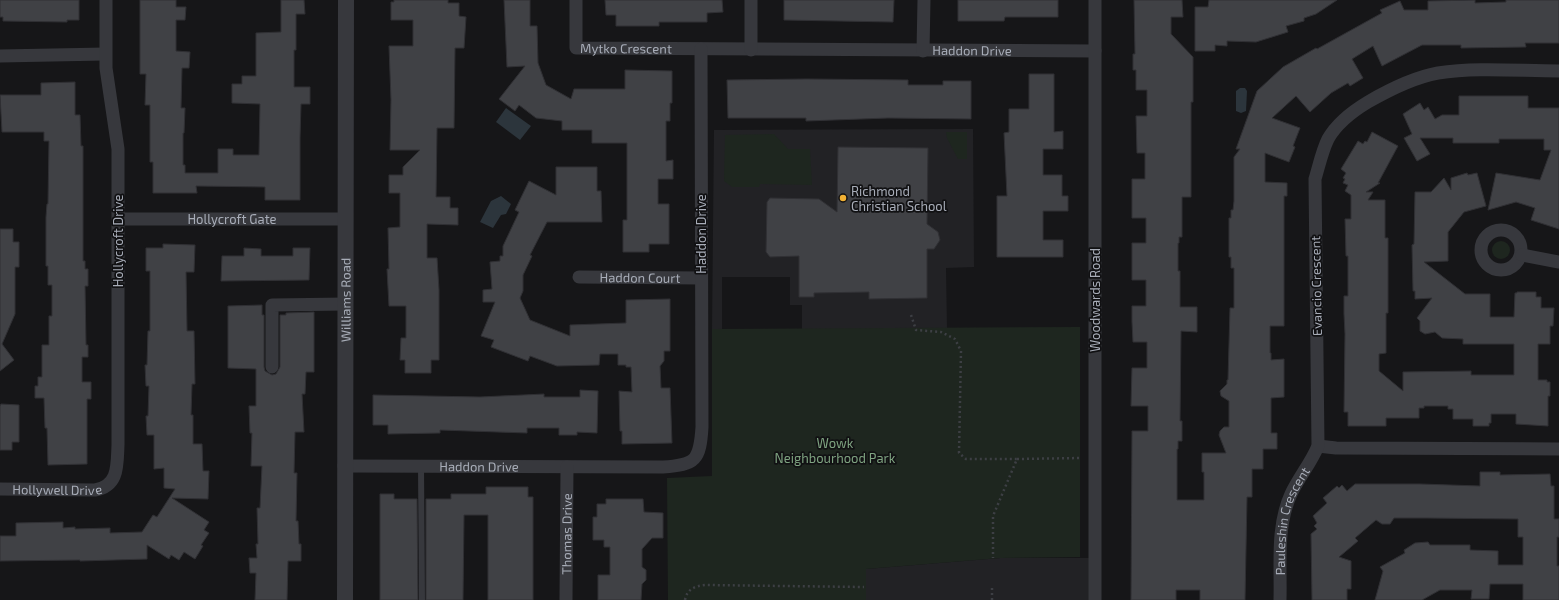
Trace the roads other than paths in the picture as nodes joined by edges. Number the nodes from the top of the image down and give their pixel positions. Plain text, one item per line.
1 (106, 0) edge
2 (346, 0) edge
3 (576, 0) edge
4 (751, 0) edge
5 (924, 0) edge
6 (1096, 0) edge
7 (701, 49) junction
8 (751, 50) junction
9 (923, 51) junction
10 (1095, 51) junction
11 (105, 54) junction
12 (0, 56) edge
13 (1559, 71) edge
14 (119, 219) junction
15 (345, 219) junction
16 (1522, 255) dead end
17 (1559, 262) edge
18 (579, 277) dead end
19 (701, 278) junction
20 (346, 304) junction
21 (272, 367) dead end
22 (1318, 446) junction
23 (1559, 449) edge
24 (344, 466) junction
25 (421, 466) junction
26 (567, 467) junction
27 (111, 482) joint
28 (0, 489) edge
29 (345, 600) edge
30 (422, 600) edge
31 (566, 600) edge
32 (1095, 600) edge
33 (1280, 600) edge

1 - 11 street, Hollycroft Drive
2 - 15 street, Williams Road
3 - 7 street, Mytko Crescent
4 - 8 street
5 - 9 street
6 - 10 street, Woodwards Road
7 - 8 street, Haddon Drive
7 - 19 street, Haddon Drive
8 - 9 street, Haddon Drive
9 - 10 street, Haddon Drive
10 - 32 street, Woodwards Road
11 - 12 street
11 - 14 street, Hollycroft Drive
13 - 22 street, Evancio Crescent
14 - 15 street, Hollycroft Gate
14 - 27 street, Hollycroft Drive
15 - 20 street, Williams Road
16 - 17 street
18 - 19 street, Haddon Court
19 - 26 street, Haddon Drive
20 - 21 street
20 - 24 street, Williams Road
22 - 23 street
22 - 33 street, Pauleshin Crescent
24 - 25 street, Haddon Drive
24 - 29 street, Williams Road
25 - 26 street, Haddon Drive
25 - 30 lane
26 - 31 street, Thomas Drive
27 - 28 street, Hollywell Drive

